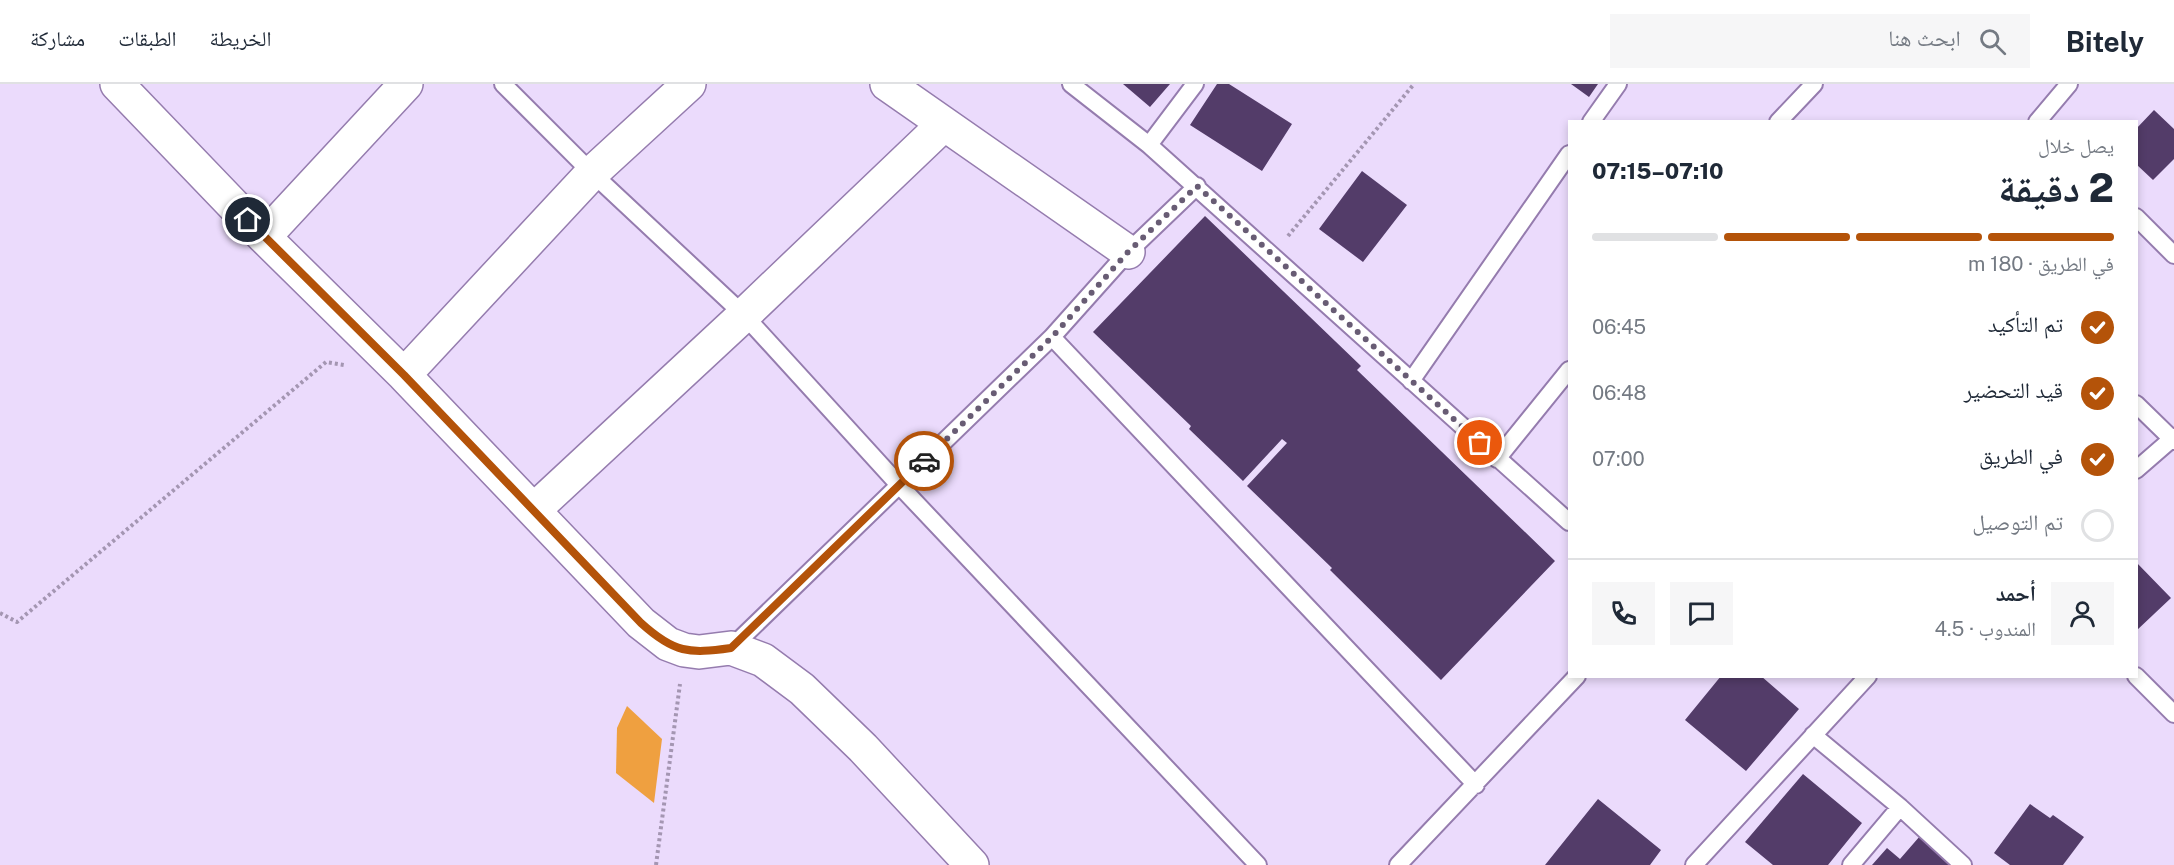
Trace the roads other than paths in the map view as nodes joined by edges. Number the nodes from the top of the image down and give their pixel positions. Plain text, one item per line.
1 (117, 84) edge
2 (503, 84) edge
3 (689, 84) edge
4 (887, 84) edge
5 (1071, 84) edge
6 (1195, 84) edge
7 (1618, 84) edge
8 (1814, 84) edge
9 (2069, 84) edge
10 (398, 86) edge
11 (1592, 120) edge
12 (1780, 120) edge
13 (2040, 120) edge
14 (943, 125) junction
15 (1149, 145) junction
16 (1568, 155) edge
17 (592, 173) junction
18 (1197, 186) junction
19 (2138, 219) edge
20 (264, 237) junction
21 (1128, 252) junction
22 (2174, 255) edge
23 (744, 315) junction
24 (1052, 337) junction
25 (1568, 371) edge
26 (404, 375) junction
27 (1411, 381) junction
28 (2138, 406) edge
29 (2173, 439) edge
30 (1497, 459) junction
31 (2138, 468) edge
32 (899, 485) junction
33 (534, 510) junction
34 (1568, 521) edge
35 (731, 648) junction
36 (1575, 678) edge
37 (1866, 678) edge
38 (2138, 678) edge
39 (2174, 714) edge
40 (1813, 735) junction
41 (1476, 785) junction
42 (1900, 807) junction
43 (972, 865) edge
44 (1258, 865) edge
45 (1398, 865) edge
46 (1694, 865) edge
47 (1851, 865) edge
48 (1963, 865) edge

1 - 20 street
2 - 17 lane
3 - 17 street
4 - 14 street
5 - 15 lane
6 - 15 lane
7 - 11 lane
8 - 12 lane
9 - 13 lane
10 - 20 street
14 - 21 street
14 - 23 street
15 - 18 lane
16 - 27 lane
17 - 23 lane
17 - 26 street
18 - 21 lane
18 - 27 lane
19 - 22 lane
20 - 26 street
21 - 24 lane
23 - 32 lane
23 - 33 street
24 - 32 lane
24 - 41 lane
25 - 30 lane
26 - 33 street
27 - 30 lane
28 - 29 lane
29 - 31 lane
30 - 34 lane
32 - 35 lane
32 - 44 lane
33 - 35 street
35 - 43 street
36 - 41 lane
37 - 40 lane
38 - 39 lane
40 - 42 lane
40 - 46 lane
41 - 45 lane
42 - 47 lane
42 - 48 lane

